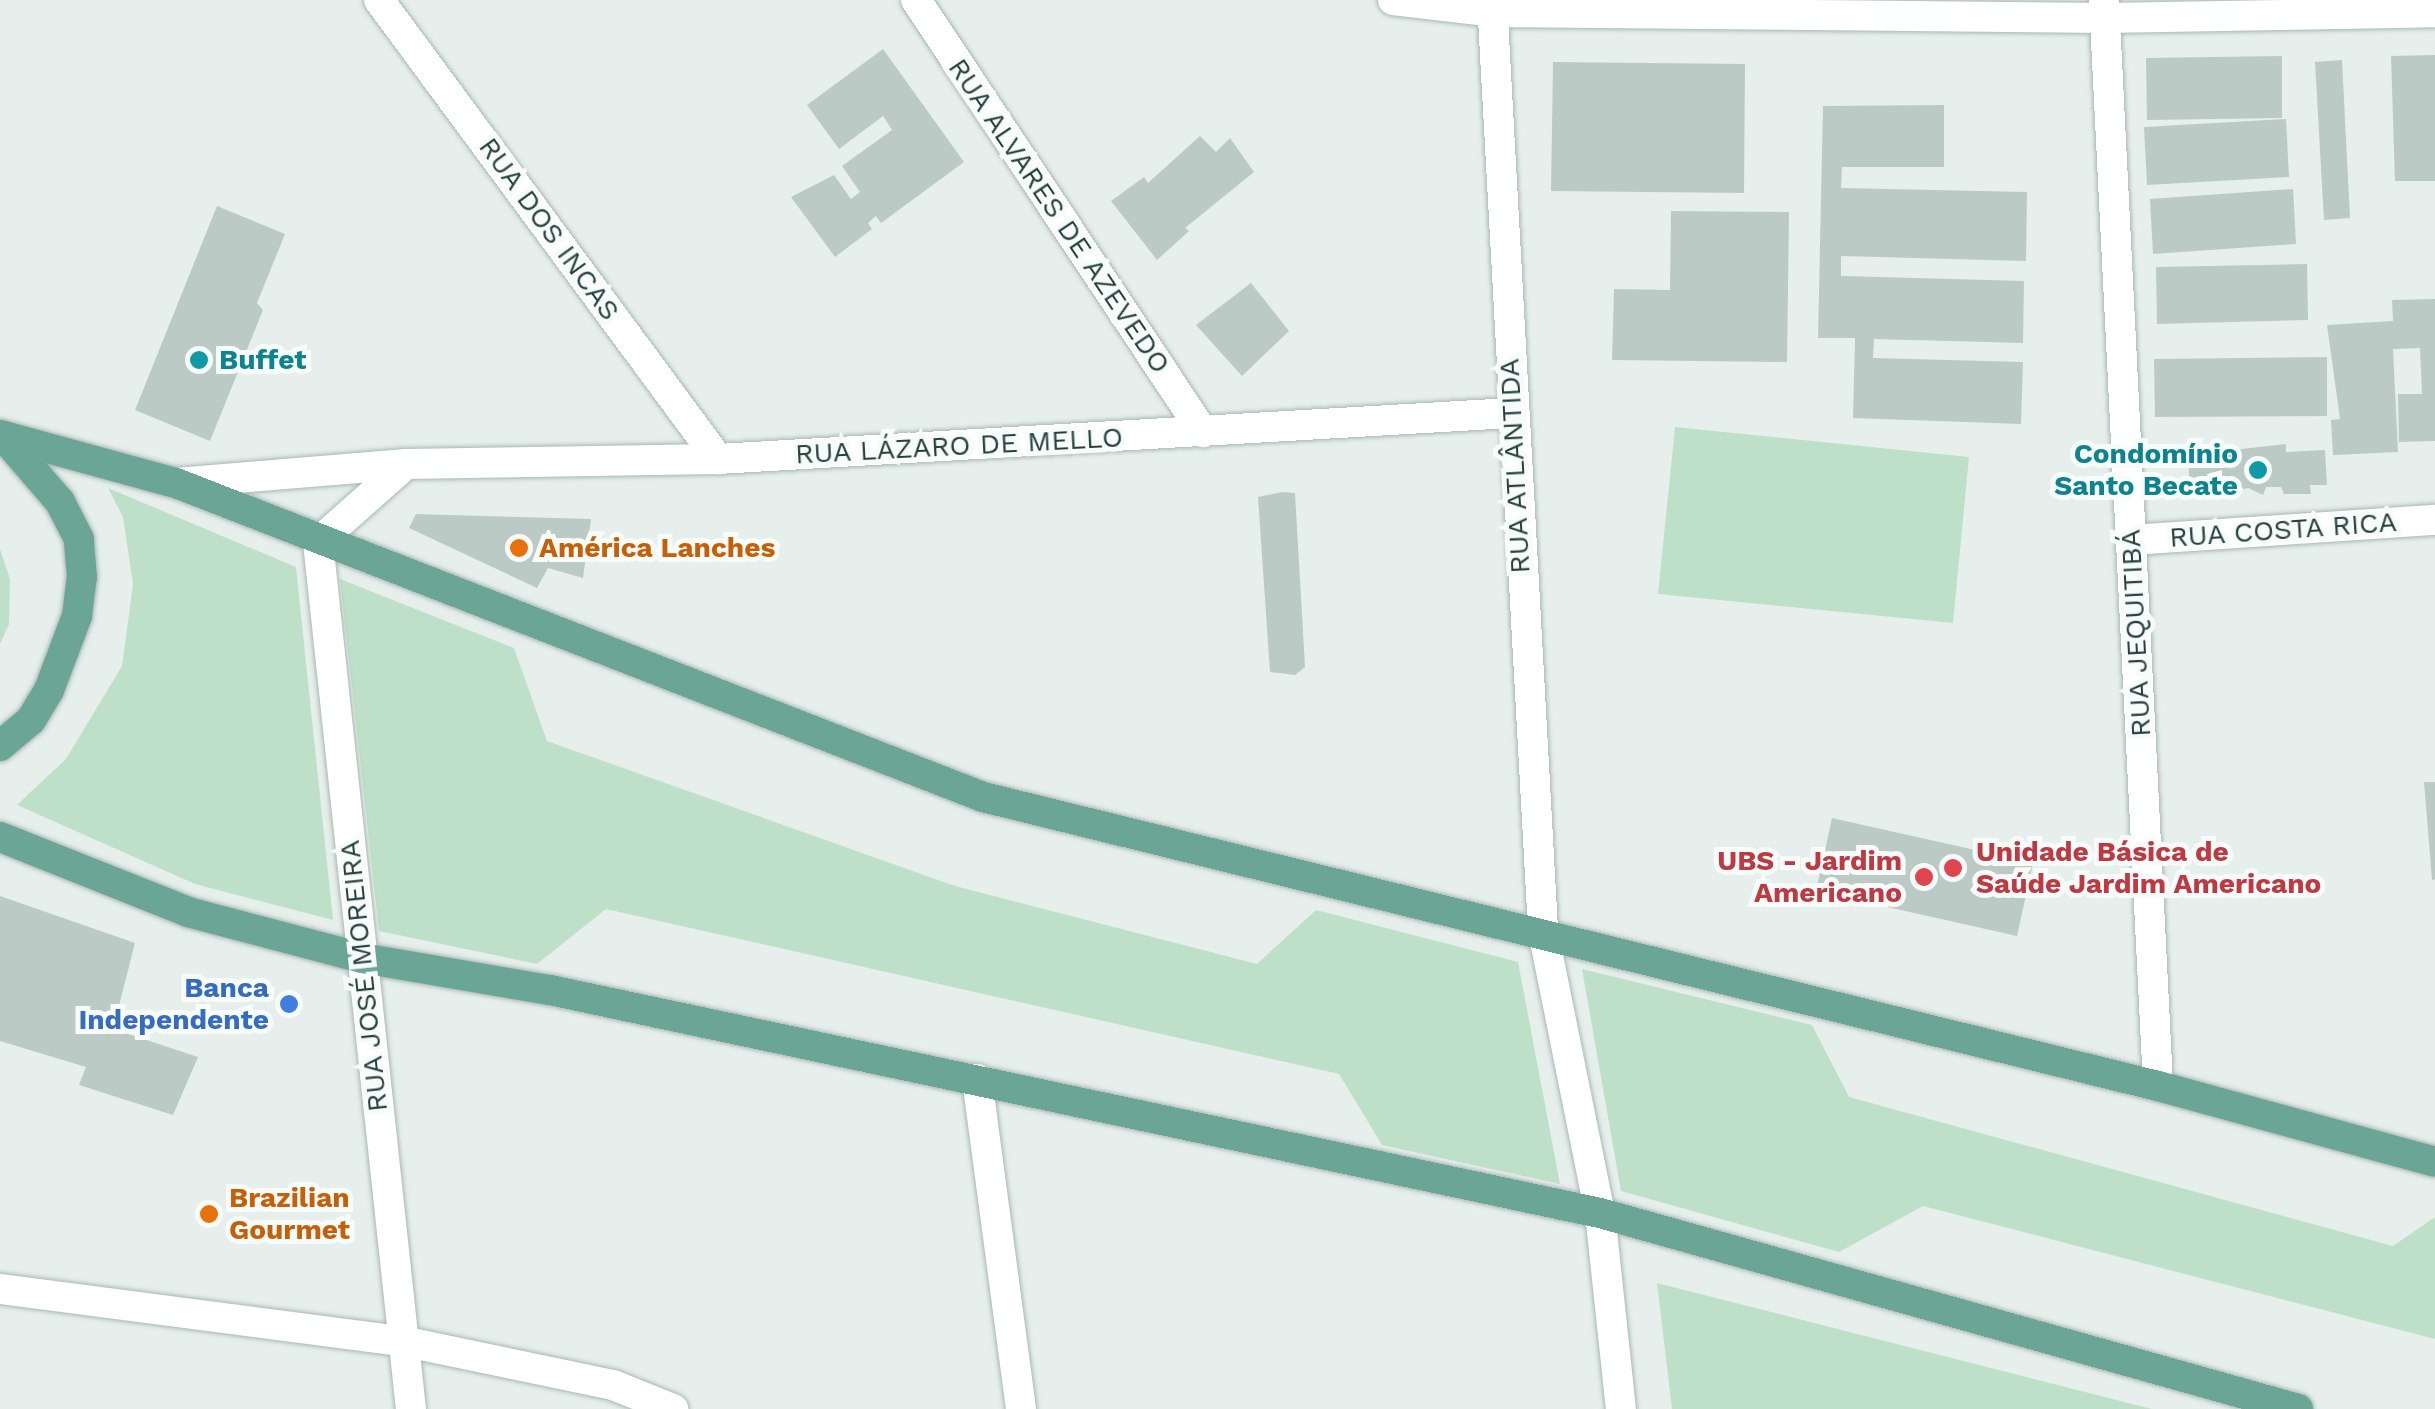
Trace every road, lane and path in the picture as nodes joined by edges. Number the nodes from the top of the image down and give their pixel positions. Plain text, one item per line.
1 (379, 0) edge
2 (916, 0) edge
3 (1393, 0) edge
4 (1493, 6) edge
5 (2105, 9) edge
6 (2435, 12) edge
7 (1511, 413) junction
8 (1203, 432) junction
9 (2, 435) edge
10 (718, 459) junction
11 (406, 464) junction
12 (176, 483) junction
13 (2435, 520) edge
14 (2131, 540) junction
15 (318, 542) junction
16 (0, 746) edge
17 (0, 836) edge
18 (1543, 931) junction
19 (362, 958) junction
20 (977, 1079) junction
21 (2158, 1086) junction
22 (2435, 1162) edge
23 (1600, 1213) junction
24 (0, 1288) edge
25 (402, 1341) junction
26 (411, 1409) edge
27 (673, 1409) edge
28 (1022, 1409) edge
29 (1621, 1409) edge
30 (2298, 1409) edge

1 - 10 street, RUA DOS INCAS
2 - 8 street, RUA ALVARES DE AZEVEDO
3 - 4 street
4 - 5 street
4 - 7 street, RUA ATLÂNTIDA
5 - 6 street
5 - 14 street, RUA JEQUITIBÁ
7 - 8 street, RUA LÁZARO DE MELLO
7 - 18 street, RUA ATLÂNTIDA
8 - 10 street, RUA LÁZARO DE MELLO
9 - 12 main road
9 - 16 main road
10 - 11 street, RUA LÁZARO DE MELLO
11 - 12 street, RUA LÁZARO DE MELLO
11 - 15 street
12 - 15 main road
13 - 14 street, RUA COSTA RICA
14 - 21 street, RUA JEQUITIBÁ
15 - 18 main road
15 - 19 street, RUA JOSÉ MOREIRA
17 - 19 main road
18 - 21 main road
18 - 23 street, RUA ATLÂNTIDA
19 - 20 main road
19 - 25 street, RUA JOSÉ MOREIRA
20 - 23 main road
20 - 28 street
21 - 22 main road
23 - 29 street, RUA ATLÂNTIDA
23 - 30 main road
24 - 25 street
25 - 26 street, RUA JOSÉ MOREIRA
25 - 27 street

